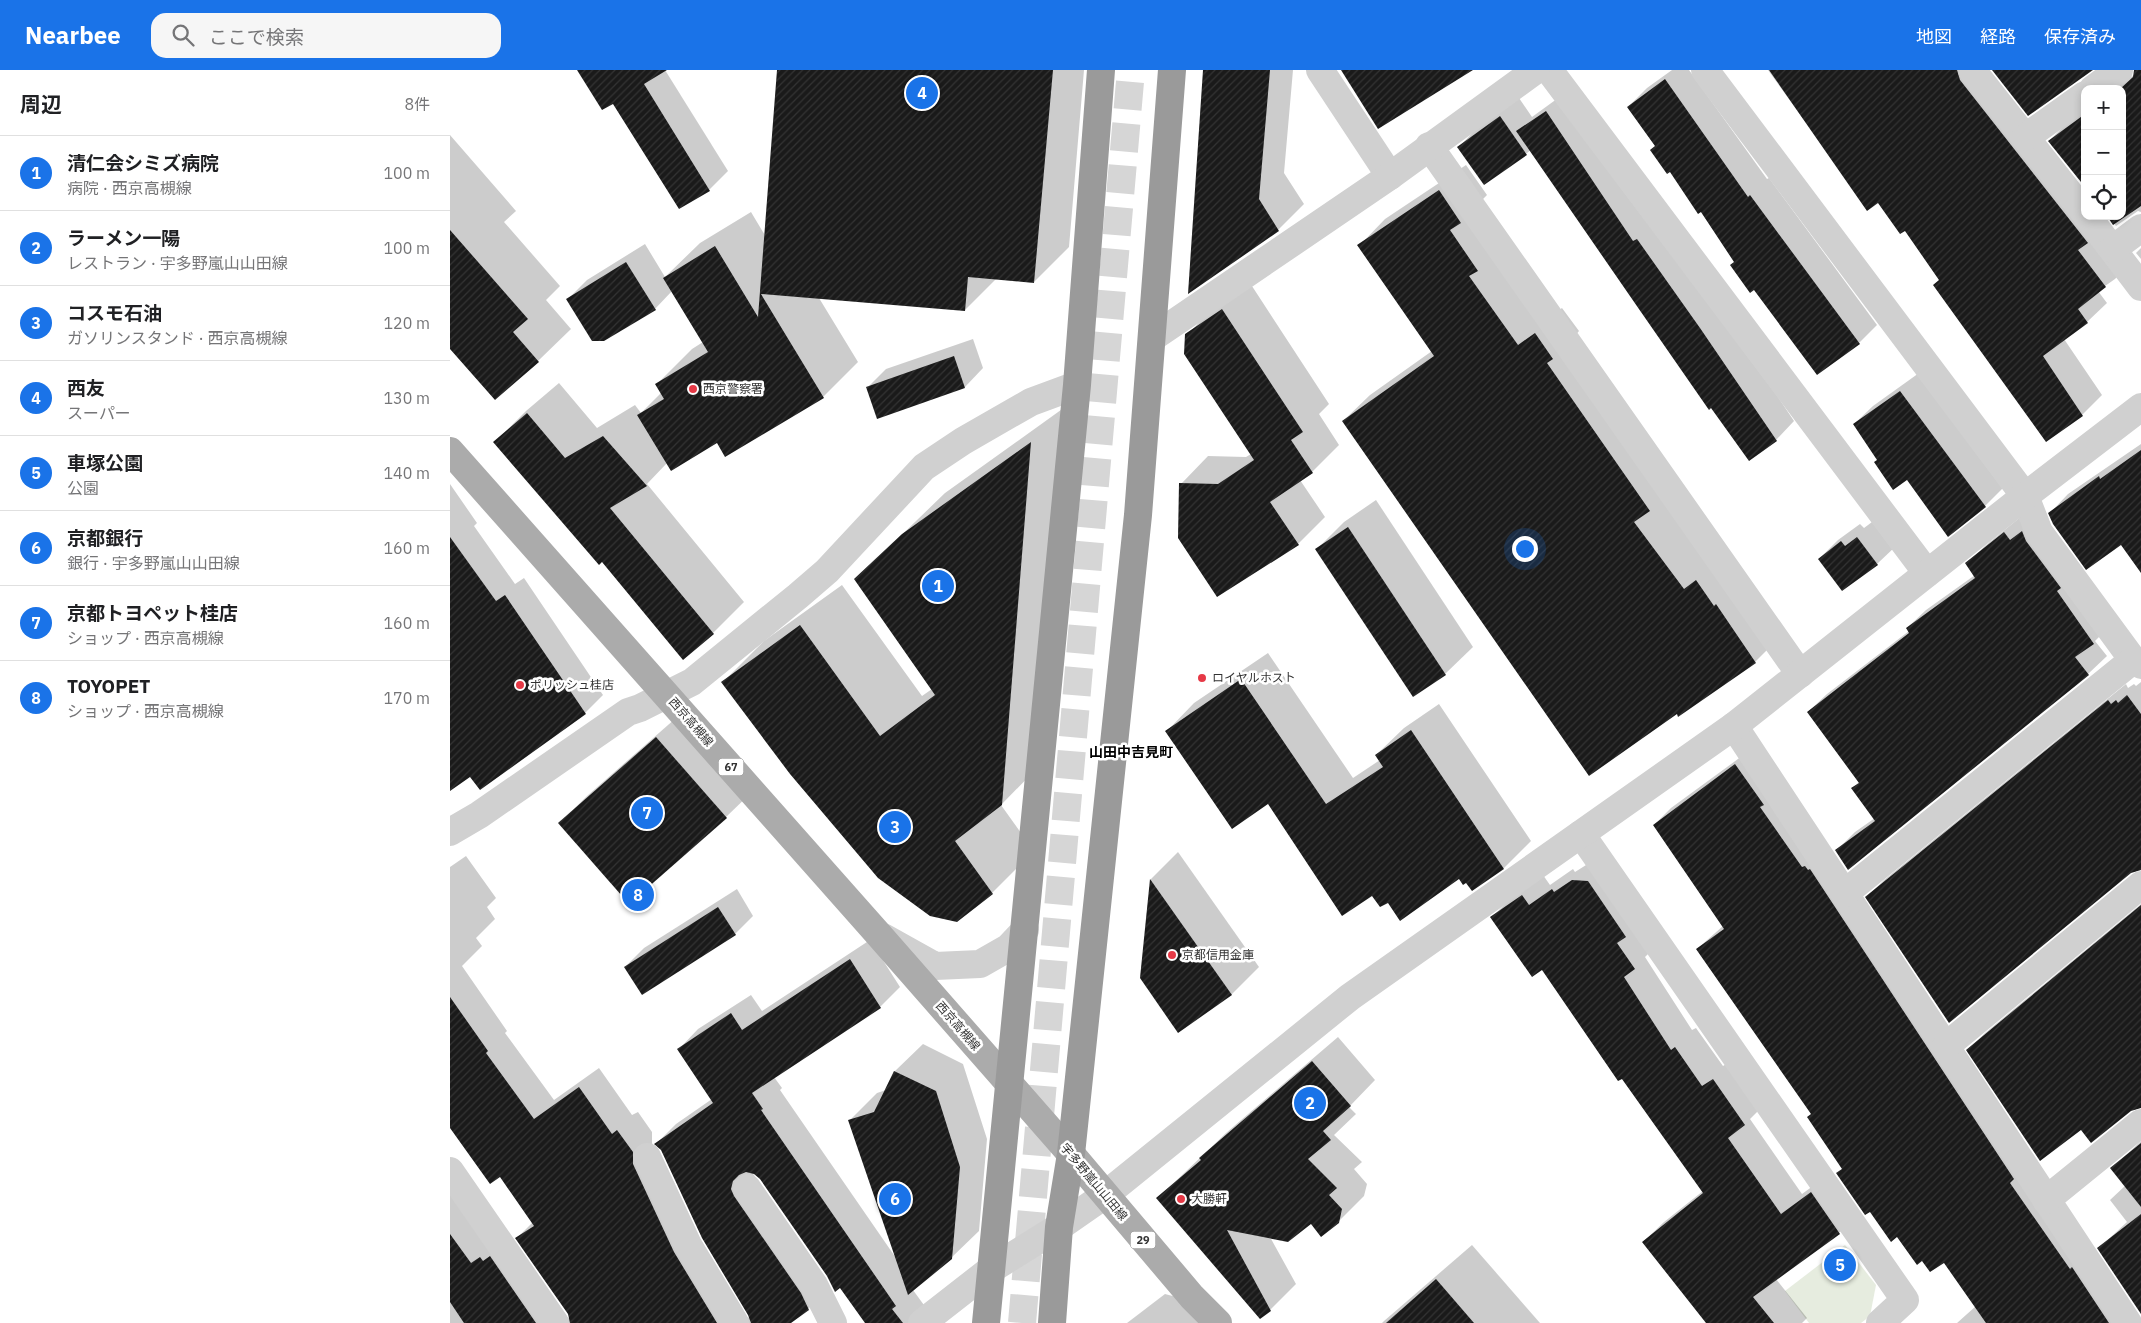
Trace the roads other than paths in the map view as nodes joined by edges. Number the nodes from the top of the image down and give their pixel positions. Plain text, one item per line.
1 (1101, 70) edge
2 (1172, 70) edge
3 (1320, 70) edge
4 (1536, 70) edge
5 (1549, 70) edge
6 (1705, 70) edge
7 (1972, 70) edge
8 (2119, 70) edge
9 (2098, 85) edge
10 (2081, 97) edge
11 (2026, 137) junction
12 (1429, 146) junction
13 (1390, 176) junction
14 (2081, 208) edge
15 (2090, 220) edge
16 (2141, 228) edge
17 (2113, 249) junction
18 (2141, 287) edge
19 (1152, 338) junction
20 (1077, 385) junction
21 (2141, 407) edge
22 (450, 450) edge
23 (2025, 496) junction
24 (1927, 573) junction
25 (2137, 663) edge
26 (1800, 674) junction
27 (667, 695) junction
28 (1734, 726) junction
29 (450, 832) edge
30 (1581, 834) junction
31 (2141, 885) edge
32 (1844, 893) junction
33 (1025, 930) junction
34 (879, 935) junction
35 (1946, 1046) junction
36 (1009, 1085) junction
37 (2141, 1123) edge
38 (1071, 1154) junction
39 (647, 1157) dead end
40 (450, 1171) edge
41 (747, 1188) dead end
42 (1105, 1195) junction
43 (2046, 1200) junction
44 (1059, 1227) junction
45 (990, 1270) junction
46 (555, 1323) edge
47 (735, 1323) edge
48 (833, 1323) edge
49 (922, 1323) edge
50 (986, 1323) edge
51 (1052, 1323) edge
52 (1218, 1323) edge
53 (1880, 1323) edge
54 (2128, 1323) edge

1 - 20 highway
2 - 19 highway
3 - 13 street
4 - 12 street
5 - 24 street
6 - 23 street
7 - 11 street
8 - 9 street
10 - 11 street
11 - 14 street
12 - 13 street
12 - 26 street
13 - 19 street
15 - 17 street
16 - 17 street
17 - 18 street
19 - 38 highway
20 - 27 street
20 - 33 highway
21 - 23 street
22 - 27 main road, 西京高槻線 / 67
23 - 24 street
23 - 25 street
24 - 26 street
25 - 32 street
26 - 28 street
27 - 29 street
27 - 34 main road, 西京高槻線 / 67
28 - 30 street
28 - 32 street
30 - 42 street
30 - 53 street
31 - 35 street
32 - 35 street
33 - 34 street
33 - 36 highway
34 - 36 main road, 西京高槻線 / 67
35 - 43 street
36 - 38 main road, 宇多野嵐山山田線 / 29
36 - 45 highway
37 - 43 street
38 - 42 main road, 宇多野嵐山山田線 / 29
38 - 44 highway
39 - 47 street
40 - 46 street
41 - 48 street
42 - 44 street
42 - 52 main road, 宇多野嵐山山田線 / 29
43 - 54 street
44 - 45 street
44 - 51 highway
45 - 49 street
45 - 50 highway

